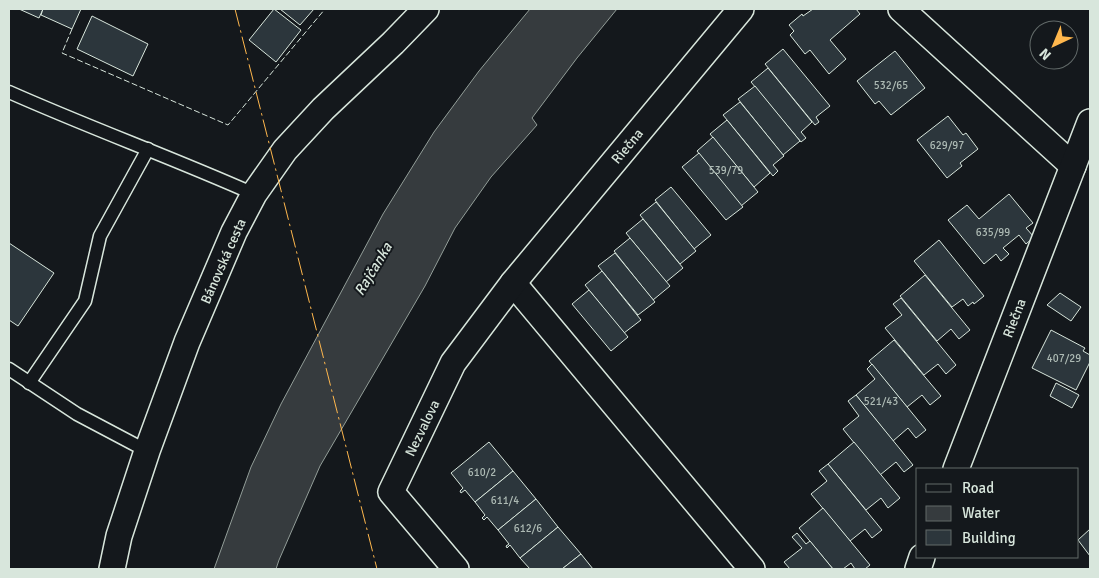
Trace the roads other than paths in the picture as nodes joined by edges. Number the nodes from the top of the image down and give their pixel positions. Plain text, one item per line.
1 (426, 9) edge
2 (741, 9) edge
3 (901, 9) edge
4 (9, 92) edge
5 (1090, 122) edge
6 (148, 149) junction
7 (1073, 166) junction
8 (254, 194) junction
9 (513, 283) junction
10 (9, 369) edge
11 (29, 383) junction
12 (146, 451) junction
13 (956, 468) edge
14 (112, 569) edge
15 (456, 569) edge
16 (752, 569) edge

1 - 8 street, Bánovská cesta
2 - 9 street, Riečna
3 - 7 street
4 - 6 lane
5 - 7 street, Riečna
6 - 8 lane
6 - 11 lane
7 - 13 street, Riečna
8 - 12 street, Bánovská cesta
9 - 15 street, Nezvalova
9 - 16 street
10 - 11 lane
11 - 12 lane
12 - 14 street, Bánovská cesta

